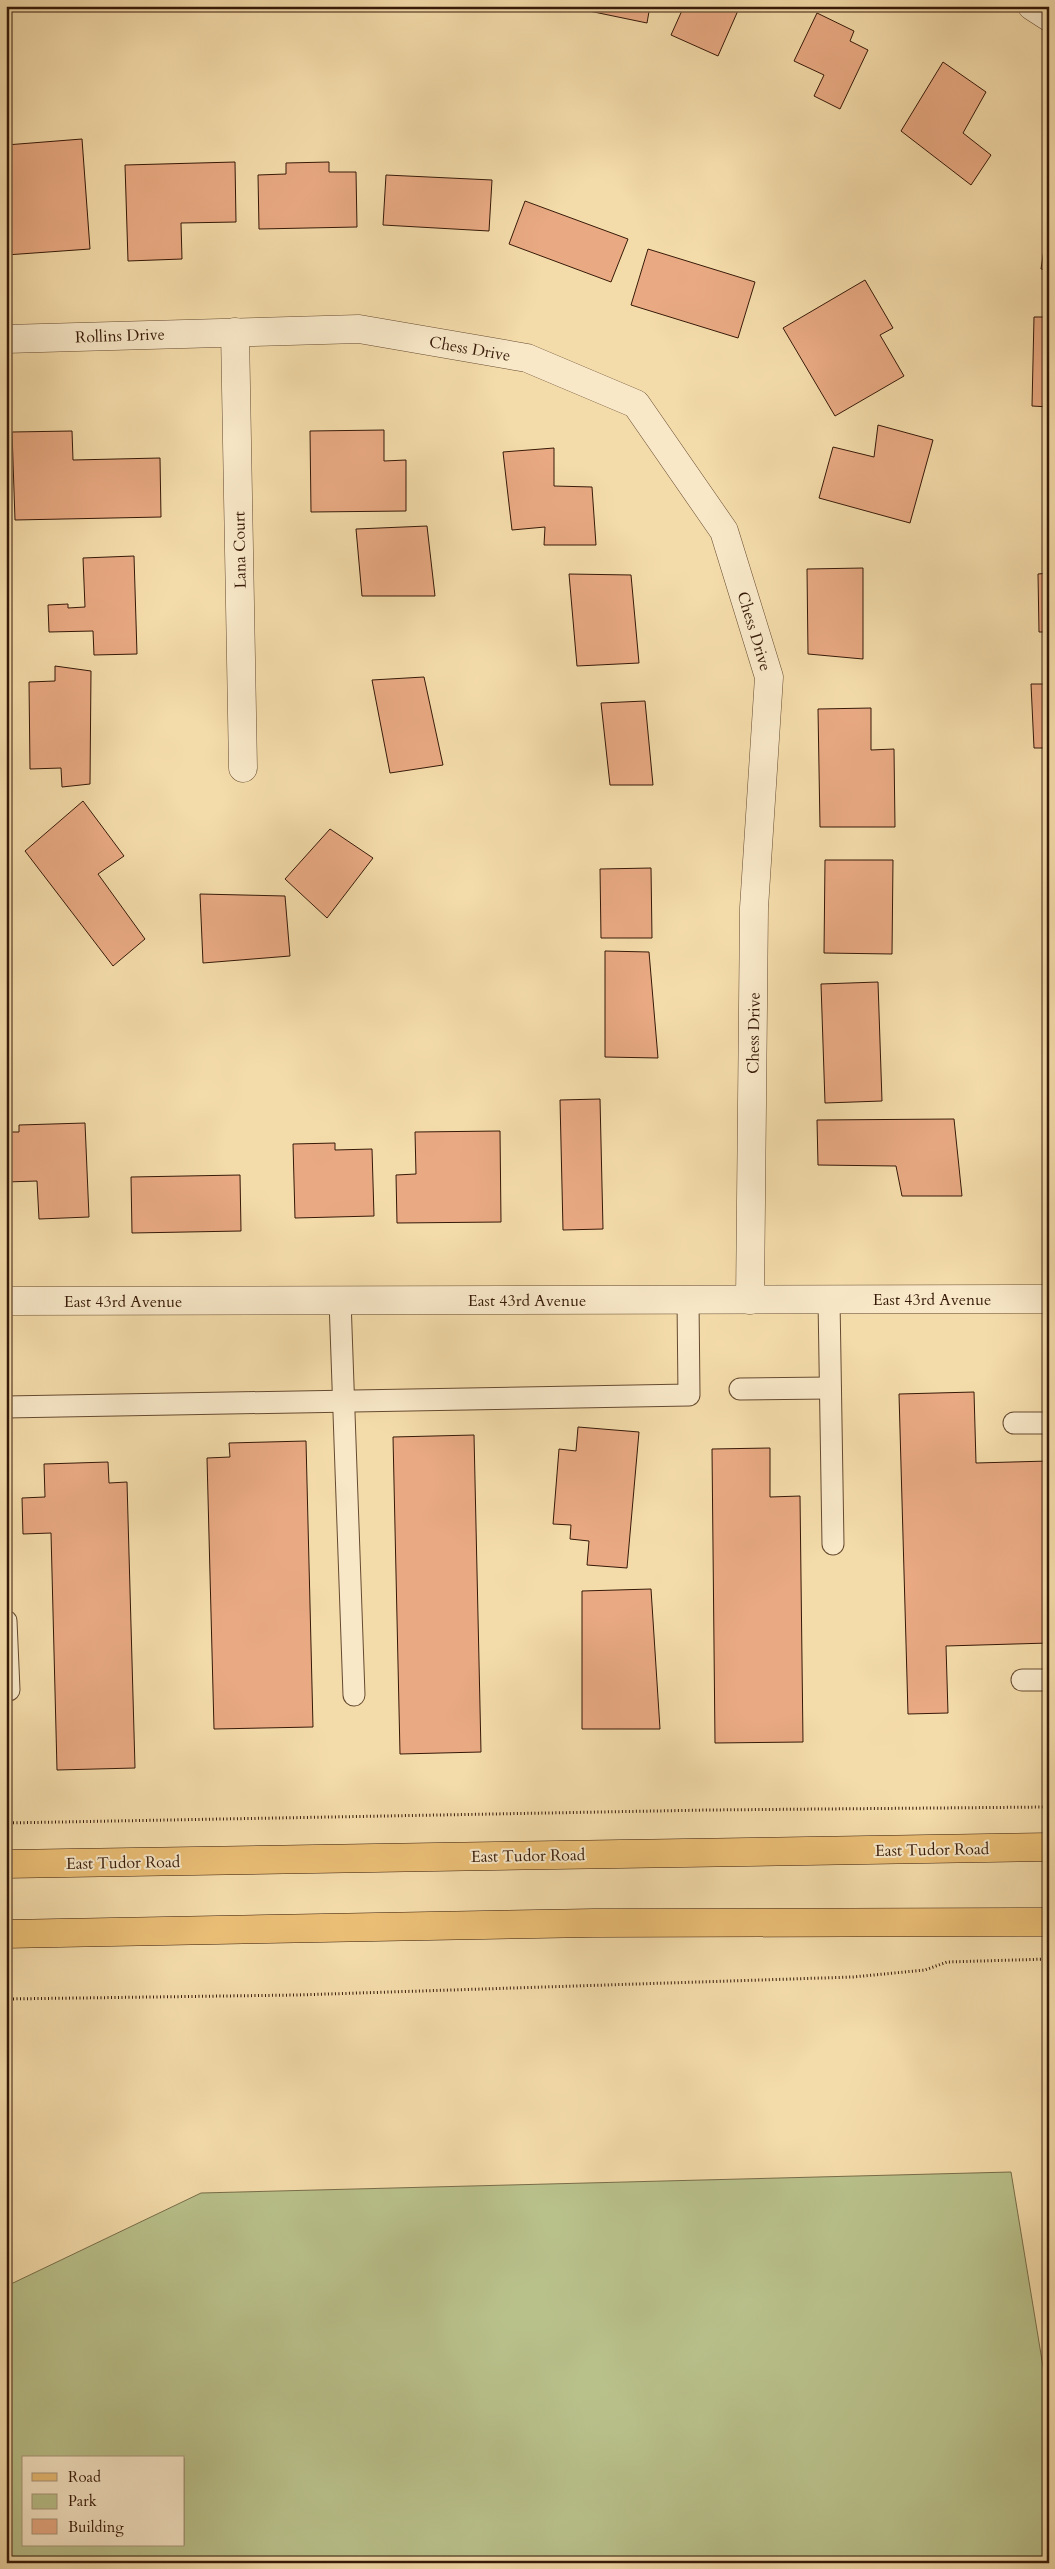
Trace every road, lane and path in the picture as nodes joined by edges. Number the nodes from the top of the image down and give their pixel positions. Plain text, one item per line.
1 (1032, 6) edge
2 (1049, 17) edge
3 (235, 332) junction
4 (6, 338) edge
5 (243, 768) dead end
6 (1049, 1299) edge
7 (340, 1300) junction
8 (688, 1300) junction
9 (750, 1300) junction
10 (828, 1300) junction
11 (6, 1301) edge
12 (830, 1388) junction
13 (740, 1389) dead end
14 (342, 1401) junction
15 (6, 1407) edge
16 (1014, 1423) dead end
17 (1049, 1423) edge
18 (833, 1544) dead end
19 (6, 1621) edge
20 (1022, 1680) dead end
21 (1049, 1680) edge
22 (9, 1690) dead end
23 (354, 1695) dead end
24 (1049, 1807) edge
25 (6, 1823) edge
26 (1049, 1847) edge
27 (6, 1864) edge
28 (1049, 1922) edge
29 (6, 1934) edge
30 (1049, 1959) edge
31 (6, 1999) edge

1 - 2 street
3 - 4 street, Rollins Drive
3 - 5 street, Lana Court
3 - 9 street, Chess Drive
6 - 10 street, East 43rd Avenue
7 - 8 street, East 43rd Avenue
7 - 11 street, East 43rd Avenue
7 - 14 lane
8 - 9 street, East 43rd Avenue
8 - 14 lane
9 - 10 street, East 43rd Avenue
10 - 12 lane
12 - 13 lane
12 - 18 lane
14 - 15 lane
14 - 23 lane
16 - 17 lane
19 - 22 lane
20 - 21 lane
24 - 25 path
26 - 27 main road, East Tudor Road
28 - 29 main road
30 - 31 path

